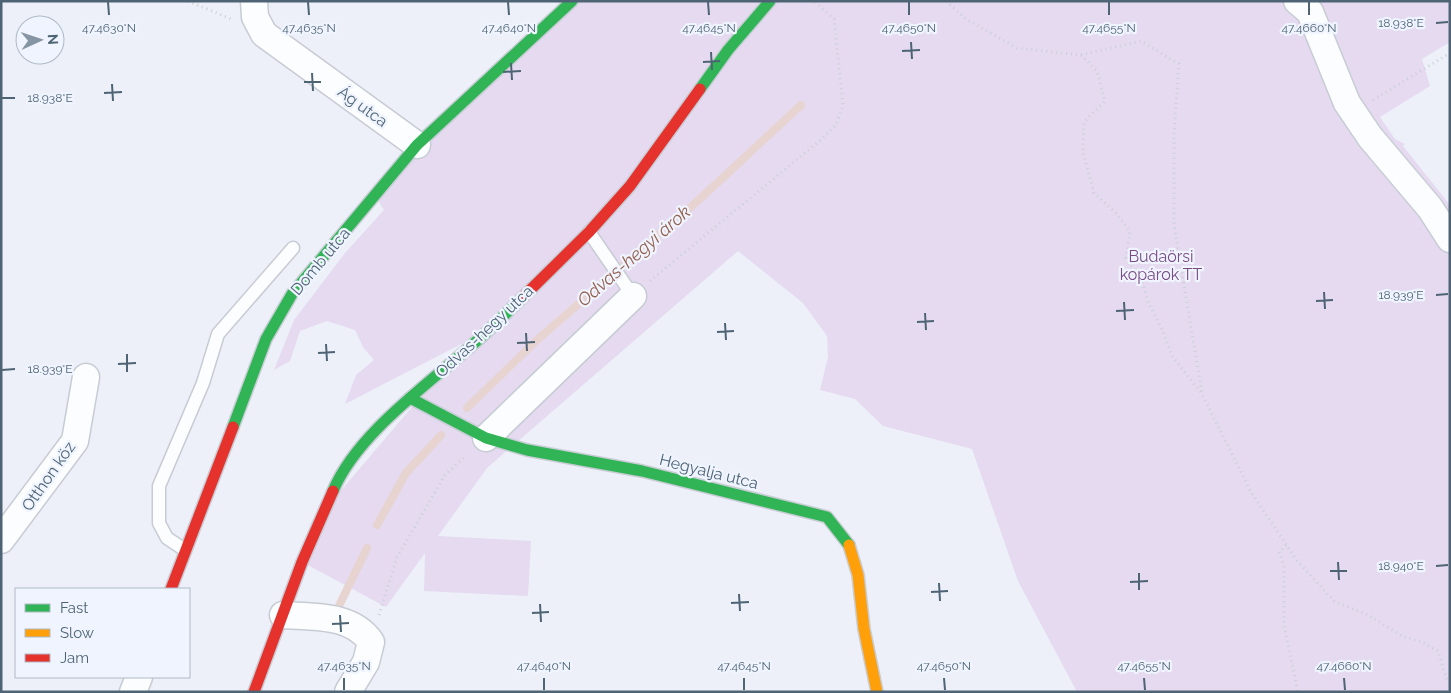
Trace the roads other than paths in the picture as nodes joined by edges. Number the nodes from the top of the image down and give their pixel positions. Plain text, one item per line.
1 (254, 1) edge
2 (572, 1) edge
3 (770, 1) edge
4 (1297, 1) edge
5 (417, 146) junction
6 (589, 232) junction
7 (1450, 239) edge
8 (293, 248) dead end
9 (632, 296) joint
10 (86, 377) dead end
11 (410, 398) junction
12 (486, 438) junction
13 (1, 540) edge
14 (185, 550) junction
15 (171, 588) edge
16 (283, 616) junction
17 (139, 678) edge
18 (133, 692) edge
19 (254, 692) edge
20 (348, 692) edge
21 (877, 692) edge

1 - 5 street, Ág utca
2 - 5 street, Domb utca
3 - 6 street, Odvas-hegy utca
4 - 7 street
5 - 14 street, Domb utca
6 - 9 lane
6 - 11 street, Odvas-hegy utca
8 - 14 lane
9 - 12 street
10 - 13 street, Otthon köz
11 - 12 street, Hegyalja utca
11 - 16 street, Odvas-hegy utca
12 - 21 street, Hegyalja utca
14 - 15 street, Domb utca
16 - 19 street, Odvas-hegy utca
16 - 20 street
17 - 18 street

